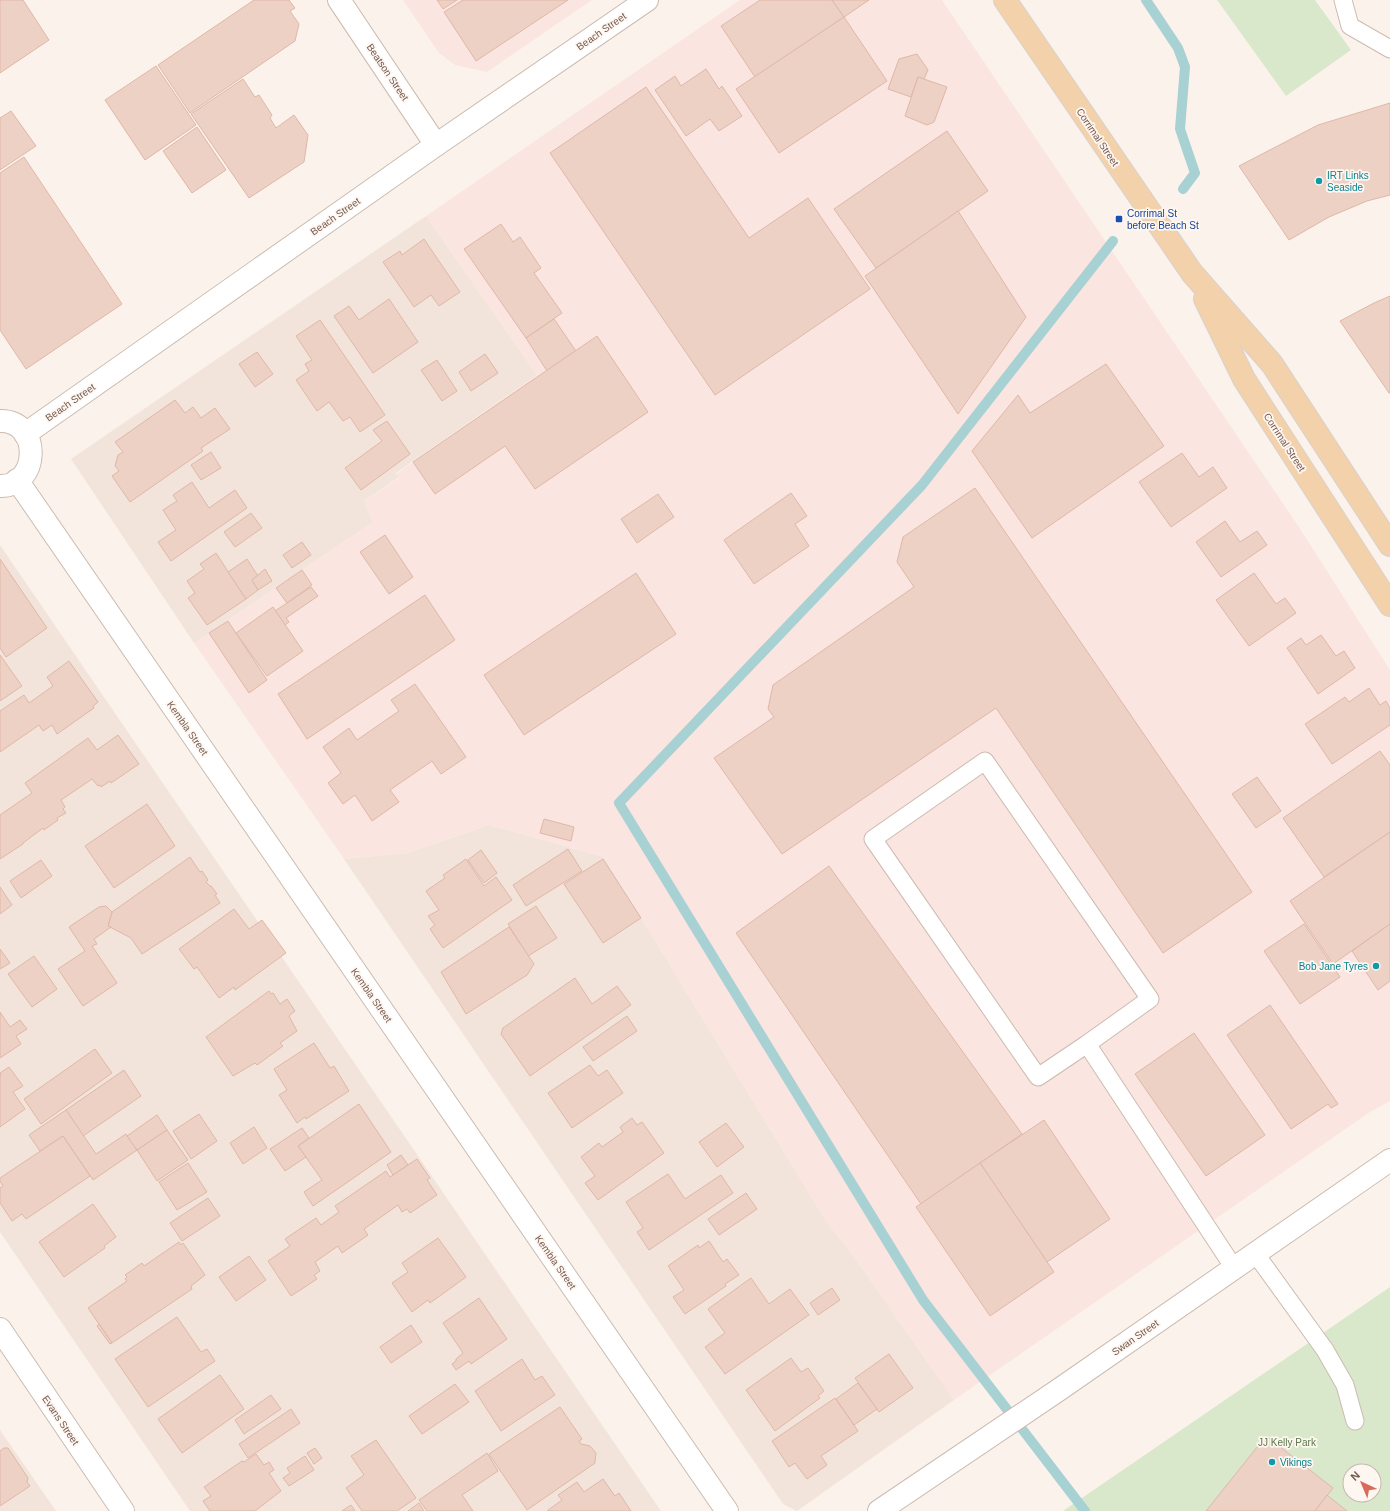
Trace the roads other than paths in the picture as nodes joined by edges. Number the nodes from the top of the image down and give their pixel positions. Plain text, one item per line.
1 (338, 0) edge
2 (647, 0) edge
3 (1005, 0) edge
4 (1343, 0) edge
5 (1390, 49) edge
6 (436, 145) junction
7 (1192, 273) junction
8 (0, 420) edge
9 (25, 434) junction
10 (9, 483) edge
11 (1390, 545) edge
12 (1390, 605) edge
13 (1087, 1044) junction
14 (1390, 1160) edge
15 (1255, 1253) junction
16 (1234, 1268) junction
17 (0, 1329) edge
18 (1355, 1421) dead end
19 (123, 1511) edge
20 (727, 1511) edge
21 (879, 1511) edge

1 - 6 street, Beatson Street
2 - 6 street, Beach Street
3 - 7 main road, Corrimal Street
4 - 5 lane
6 - 9 street, Beach Street
7 - 11 main road, Corrimal Street
7 - 12 main road, Corrimal Street
8 - 9 street
9 - 10 street
10 - 20 street, Kembla Street
13 - 13 lane
13 - 16 lane
14 - 15 street, Swan Street
15 - 16 street, Swan Street
15 - 18 lane
16 - 21 street, Swan Street
17 - 19 street, Evans Street

